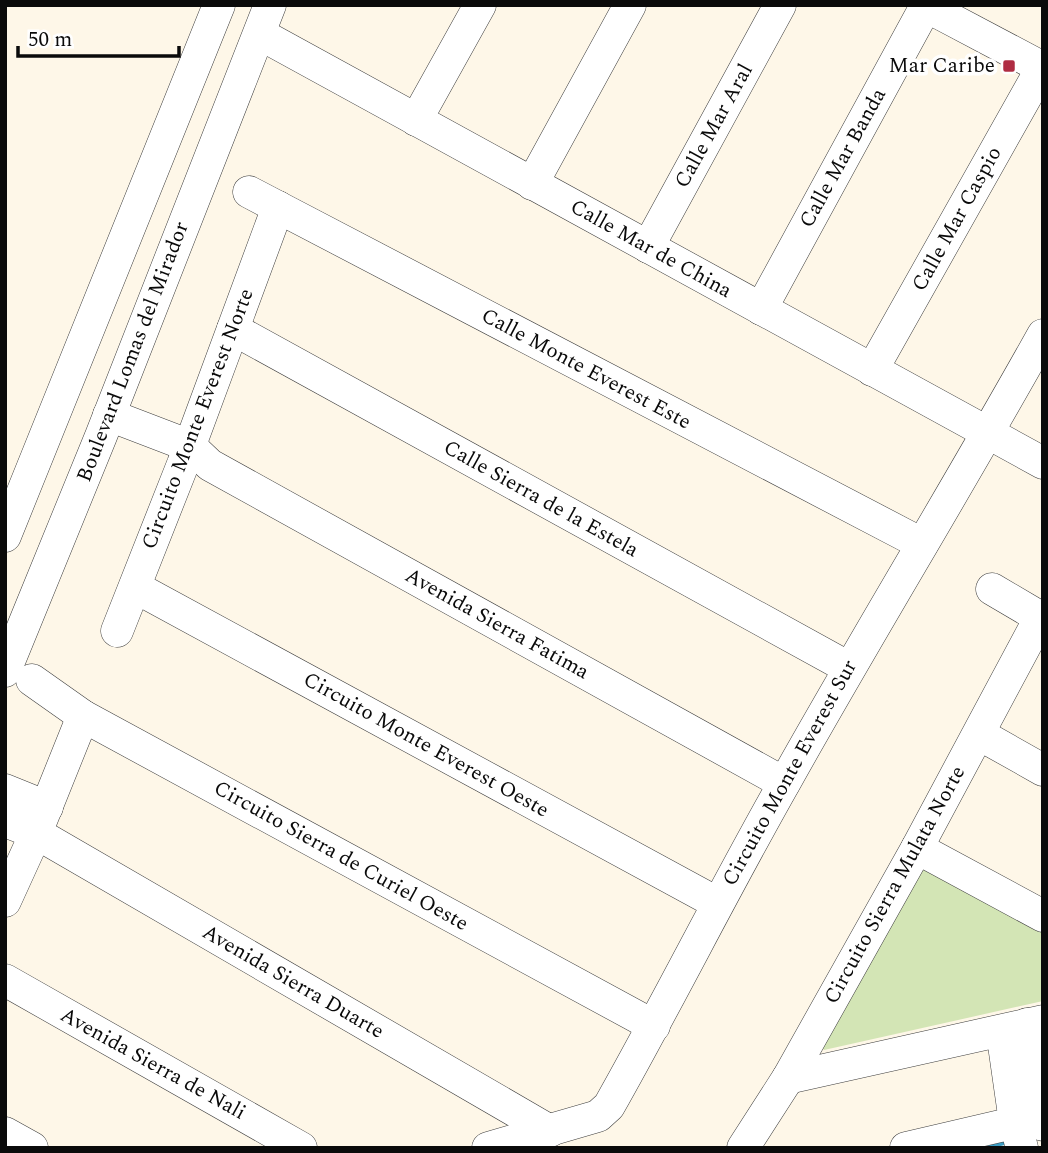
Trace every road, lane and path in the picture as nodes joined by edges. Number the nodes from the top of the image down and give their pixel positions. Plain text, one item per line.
1 (480, 5) edge
2 (631, 5) edge
3 (780, 5) edge
4 (925, 6) edge
5 (209, 9) edge
6 (265, 20) edge
7 (1042, 68) edge
8 (416, 120) junction
9 (532, 184) junction
10 (249, 192) dead end
11 (278, 207) junction
12 (648, 247) junction
13 (761, 309) junction
14 (89, 329) junction
15 (233, 329) junction
16 (1043, 335) edge
17 (134, 348) junction
18 (872, 370) junction
19 (105, 426) junction
20 (988, 433) junction
21 (194, 459) junction
22 (1043, 463) edge
23 (5, 536) edge
24 (922, 544) junction
25 (135, 587) junction
26 (992, 589) dead end
27 (1042, 619) edge
28 (117, 631) dead end
29 (849, 668) junction
30 (18, 675) edge
31 (83, 716) junction
32 (979, 734) junction
33 (1043, 770) edge
34 (784, 783) junction
35 (5, 790) edge
36 (41, 820) junction
37 (5, 821) edge
38 (917, 848) junction
39 (5, 901) edge
40 (718, 903) junction
41 (1043, 916) edge
42 (5, 980) edge
43 (1024, 1025) edge
44 (654, 1026) junction
45 (788, 1078) junction
46 (1033, 1125) edge
47 (550, 1131) junction
48 (5, 1133) edge
49 (32, 1148) edge
50 (301, 1148) edge
51 (488, 1148) edge
52 (743, 1148) edge
53 (906, 1148) edge

1 - 8 street
2 - 9 street
3 - 12 street, Calle Mar Aral
4 - 7 street
4 - 13 street, Calle Mar Banda
5 - 14 street
6 - 8 street, Calle Mar de China
6 - 17 street, Boulevard Lomas del Mirador
7 - 18 street, Calle Mar Caspio
8 - 9 street, Calle Mar de China
9 - 12 street, Calle Mar de China
10 - 11 street, Calle Monte Everest Este
11 - 15 street, Circuito Monte Everest Norte
11 - 24 street, Calle Monte Everest Este
12 - 13 street, Calle Mar de China
13 - 18 street, Calle Mar de China
14 - 17 street
14 - 23 street
15 - 21 street, Circuito Monte Everest Norte
15 - 29 street, Calle Sierra de la Estela
16 - 20 street, Circuito Monte Everest Sur
17 - 19 street, Boulevard Lomas del Mirador
18 - 20 street, Calle Mar de China
19 - 21 street, Avenida Sierra Fatima
19 - 30 street, Boulevard Lomas del Mirador
20 - 22 street, Calle Mar de China
20 - 24 street, Circuito Monte Everest Sur
21 - 25 street, Circuito Monte Everest Norte
21 - 34 street, Avenida Sierra Fatima
24 - 29 street, Circuito Monte Everest Sur
25 - 28 street, Circuito Monte Everest Norte
25 - 40 street, Circuito Monte Everest Oeste
26 - 27 street
27 - 32 street, Circuito Sierra Mulata Norte
29 - 34 street, Circuito Monte Everest Sur
30 - 31 street, Circuito Sierra de Curiel Oeste
31 - 36 street
31 - 44 street, Circuito Sierra de Curiel Oeste
32 - 33 street
32 - 38 street, Circuito Sierra Mulata Norte
34 - 40 street, Circuito Monte Everest Sur
35 - 36 street
36 - 37 street
36 - 39 street
36 - 47 street, Avenida Sierra Duarte
38 - 41 street
38 - 45 street, Circuito Sierra Mulata Norte
40 - 44 street, Circuito Monte Everest Sur
42 - 50 street, Avenida Sierra de Nali
43 - 45 street
43 - 46 street
44 - 47 street, Circuito Monte Everest Sur
45 - 52 street, Circuito Sierra Mulata Norte
46 - 53 street
47 - 51 street
48 - 49 street

